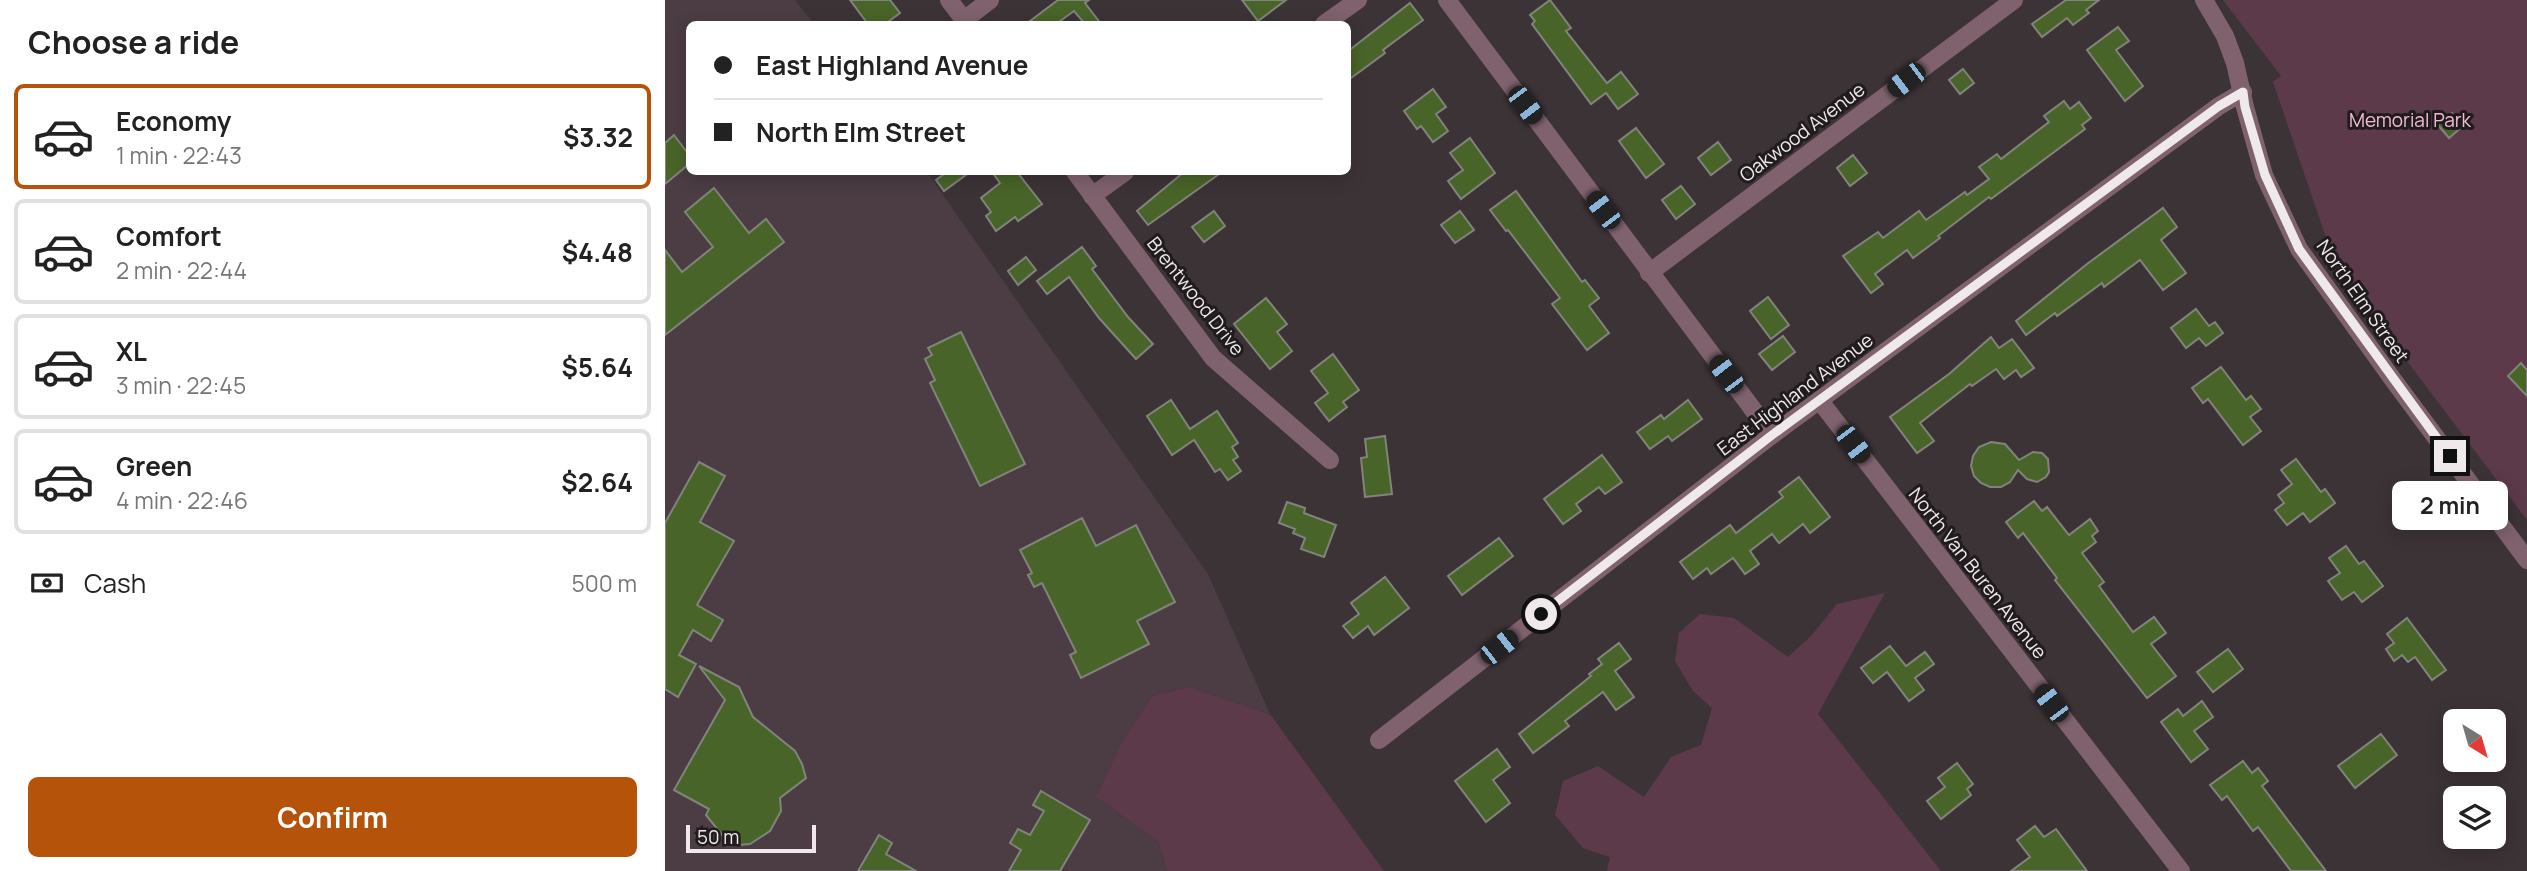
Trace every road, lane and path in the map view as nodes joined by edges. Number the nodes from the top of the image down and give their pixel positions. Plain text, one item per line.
1 (949, 0) edge
2 (990, 0) edge
3 (1358, 0) edge
4 (1447, 0) edge
5 (2014, 0) edge
6 (2204, 0) edge
7 (965, 21) edge
8 (967, 21) edge
9 (1328, 21) edge
10 (2243, 92) junction
11 (1077, 175) edge
12 (1121, 175) edge
13 (1092, 196) junction
14 (1649, 273) junction
15 (1820, 401) junction
16 (1772, 435) junction
17 (1330, 460) dead end
18 (2527, 560) edge
19 (1379, 740) dead end
20 (2181, 871) edge

1 - 7 street
2 - 8 street
3 - 9 street
4 - 14 street
5 - 14 street, Oakwood Avenue
6 - 10 street, North Elm Street
10 - 15 street, East Highland Avenue
10 - 18 street, North Elm Street
11 - 13 street, Brentwood Drive
12 - 13 street
13 - 17 street, Brentwood Drive
14 - 16 street
15 - 16 street, East Highland Avenue
15 - 20 street, North Van Buren Avenue
16 - 19 street, East Highland Avenue

